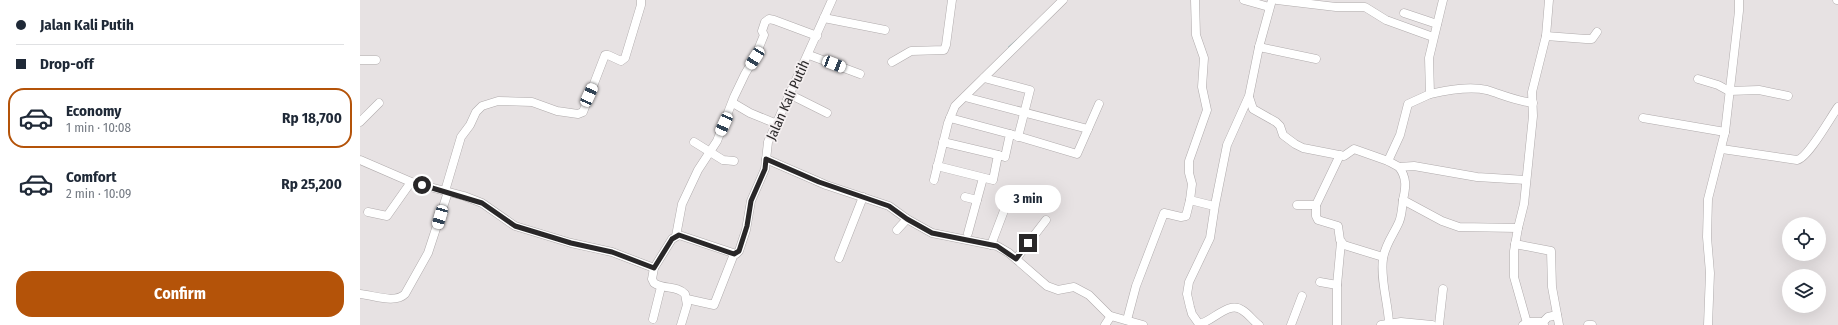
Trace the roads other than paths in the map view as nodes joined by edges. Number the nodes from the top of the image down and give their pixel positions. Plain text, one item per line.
1 (641, 0) edge
2 (832, 0) edge
3 (952, 0) edge
4 (1063, 0) edge
5 (1195, 0) edge
6 (1244, 0) edge
7 (1443, 0) edge
8 (1549, 0) edge
9 (1739, 0) edge
10 (1272, 2) edge
11 (1404, 13) dead end
12 (824, 18) junction
13 (1437, 24) junction
14 (885, 30) dead end
15 (1597, 32) dead end
16 (817, 36) junction
17 (1546, 36) junction
18 (1433, 37) junction
19 (1259, 47) junction
20 (809, 55) junction
21 (1316, 59) dead end
22 (360, 60) edge
23 (376, 60) dead end
24 (892, 62) dead end
25 (860, 74) dead end
26 (984, 78) junction
27 (1698, 79) dead end
28 (1729, 91) junction
29 (789, 94) junction
30 (1430, 94) junction
31 (1249, 96) junction
32 (1788, 96) dead end
33 (965, 97) junction
34 (379, 102) dead end
35 (732, 103) junction
36 (1533, 103) junction
37 (1099, 104) dead end
38 (1838, 108) edge
39 (827, 113) dead end
40 (1025, 113) junction
41 (950, 118) junction
42 (1643, 118) dead end
43 (360, 122) edge
44 (776, 124) junction
45 (1088, 129) junction
46 (1725, 132) junction
47 (1010, 134) junction
48 (1018, 137) junction
49 (694, 142) dead end
50 (943, 142) junction
51 (1722, 149) junction
52 (710, 151) junction
53 (1340, 155) junction
54 (998, 156) junction
55 (766, 159) junction
56 (360, 160) edge
57 (734, 161) dead end
58 (1388, 161) junction
59 (937, 166) junction
60 (1399, 167) junction
61 (983, 178) junction
62 (934, 180) dead end
63 (1526, 180) junction
64 (410, 182) junction
65 (446, 191) junction
66 (863, 197) junction
67 (965, 197) dead end
68 (977, 200) junction
69 (1190, 200) junction
70 (1403, 200) junction
71 (1297, 205) dead end
72 (1316, 205) junction
73 (1214, 206) junction
74 (1005, 208) dead end
75 (368, 212) dead end
76 (907, 219) junction
77 (1046, 220) dead end
78 (1518, 228) junction
79 (897, 230) dead end
80 (968, 233) dead end
81 (676, 236) junction
82 (1341, 242) junction
83 (1515, 244) junction
84 (991, 245) junction
85 (734, 254) junction
86 (1383, 257) junction
87 (839, 258) dead end
88 (1016, 259) junction
89 (654, 268) junction
90 (1320, 282) dead end
91 (1337, 285) junction
92 (661, 287) junction
93 (1443, 289) dead end
94 (360, 294) edge
95 (1302, 296) dead end
96 (687, 298) junction
97 (1557, 315) junction
98 (1110, 316) junction
99 (653, 319) dead end
100 (1127, 320) junction
101 (1385, 324) edge
102 (1525, 324) edge
103 (1543, 324) edge
104 (681, 325) edge
105 (1105, 325) edge
106 (1143, 325) edge
107 (1198, 325) edge
108 (1259, 325) edge
109 (1291, 325) edge
110 (1337, 325) edge
111 (1432, 325) edge
112 (1439, 325) edge
113 (1559, 325) edge
114 (1588, 325) edge
115 (1592, 325) edge
116 (1708, 325) edge

1 - 65 street
2 - 12 street, Jalan Kali Putih
3 - 24 street
4 - 26 street
5 - 69 street
6 - 10 street
7 - 13 street
8 - 17 street
9 - 28 street
10 - 18 street
10 - 19 street
11 - 13 street
12 - 14 street
12 - 16 street, Jalan Kali Putih
13 - 18 street
15 - 17 street
16 - 20 street, Jalan Kali Putih
16 - 35 street
17 - 36 street
18 - 30 street
19 - 21 street
19 - 31 street
20 - 25 street
20 - 29 street, Jalan Kali Putih
22 - 23 street
26 - 33 street
26 - 40 street
27 - 28 street
28 - 32 street
28 - 46 street
29 - 39 street
29 - 44 street, Jalan Kali Putih
30 - 36 street
30 - 58 street
31 - 53 street
31 - 73 street
33 - 40 street
33 - 41 street
34 - 43 street
35 - 44 street
35 - 52 street
36 - 63 street
37 - 45 street
38 - 51 street
40 - 45 street
40 - 48 street
41 - 47 street
41 - 50 street
42 - 46 street
44 - 55 street, Jalan Kali Putih
45 - 48 street
46 - 51 street
47 - 48 street
47 - 54 street
49 - 52 street
50 - 54 street
50 - 59 street
51 - 116 street
52 - 57 street
52 - 81 street
53 - 58 street
53 - 72 street
54 - 61 street
55 - 66 street
55 - 85 street, Jalan Kali Putih
56 - 64 street
58 - 60 street
59 - 61 street
59 - 62 street
60 - 63 street
60 - 70 street
61 - 68 street
63 - 78 street
64 - 65 street
64 - 75 street
65 - 89 street
65 - 94 street
66 - 76 street
66 - 87 street
67 - 68 street
68 - 80 street
69 - 73 street
69 - 100 street
70 - 78 street
70 - 86 street
71 - 72 street
72 - 82 street
73 - 107 street
74 - 84 street
76 - 79 street
76 - 84 street
77 - 88 street
78 - 83 street
81 - 85 street
81 - 89 street
82 - 86 street
82 - 91 street
83 - 97 street
83 - 102 street
84 - 88 street
85 - 96 street, Jalan Kali Putih
86 - 101 street
88 - 98 street
89 - 92 street
90 - 91 street
91 - 110 street
92 - 96 street
92 - 99 street
93 - 112 street
95 - 109 street
96 - 104 street
97 - 103 street
97 - 113 street
98 - 100 street
98 - 105 street
100 - 106 street
101 - 111 street
102 - 103 street
107 - 108 street
114 - 115 street

